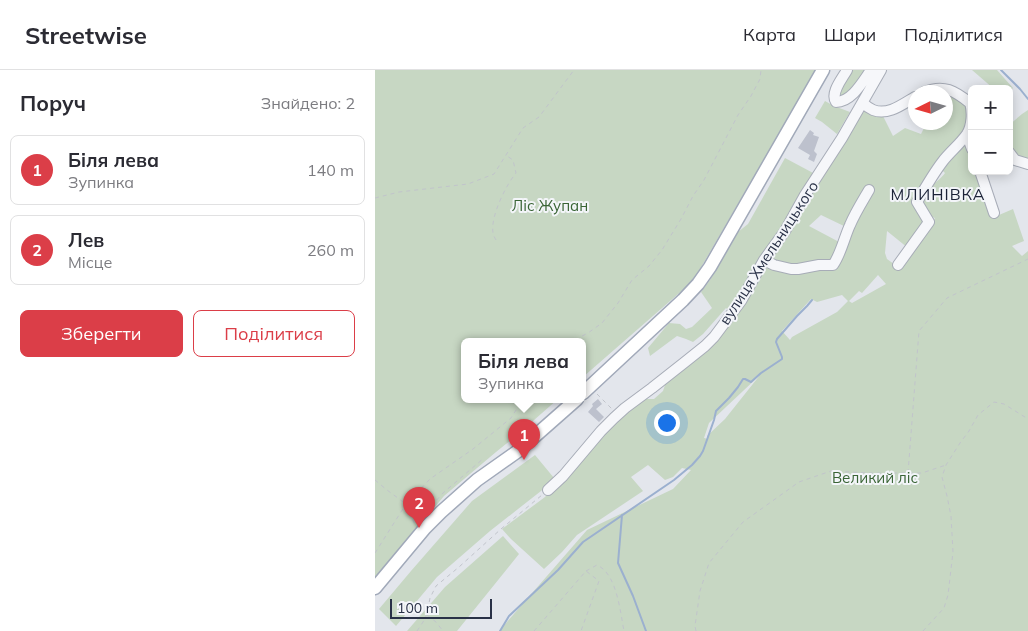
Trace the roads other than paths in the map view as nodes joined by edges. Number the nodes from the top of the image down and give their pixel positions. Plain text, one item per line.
1 (823, 70) edge
2 (847, 70) edge
3 (871, 70) edge
4 (881, 70) edge
5 (953, 92) edge
6 (908, 101) edge
7 (968, 102) edge
8 (863, 104) junction
9 (969, 130) edge
10 (967, 135) joint
11 (1013, 157) edge
12 (1028, 164) edge
13 (981, 175) edge
14 (869, 190) dead end
15 (995, 213) dead end
16 (764, 260) junction
17 (899, 265) dead end
18 (589, 392) edge
19 (572, 403) edge
20 (548, 490) road end
21 (375, 588) edge

1 - 18 main road
2 - 3 street
4 - 8 street, вулиця Хмельницького
5 - 7 street
6 - 8 street
8 - 16 street, вулиця Хмельницького
9 - 10 street
10 - 17 street
11 - 12 street
13 - 15 street
14 - 16 street
16 - 20 street, вулиця Хмельницького
19 - 21 main road

